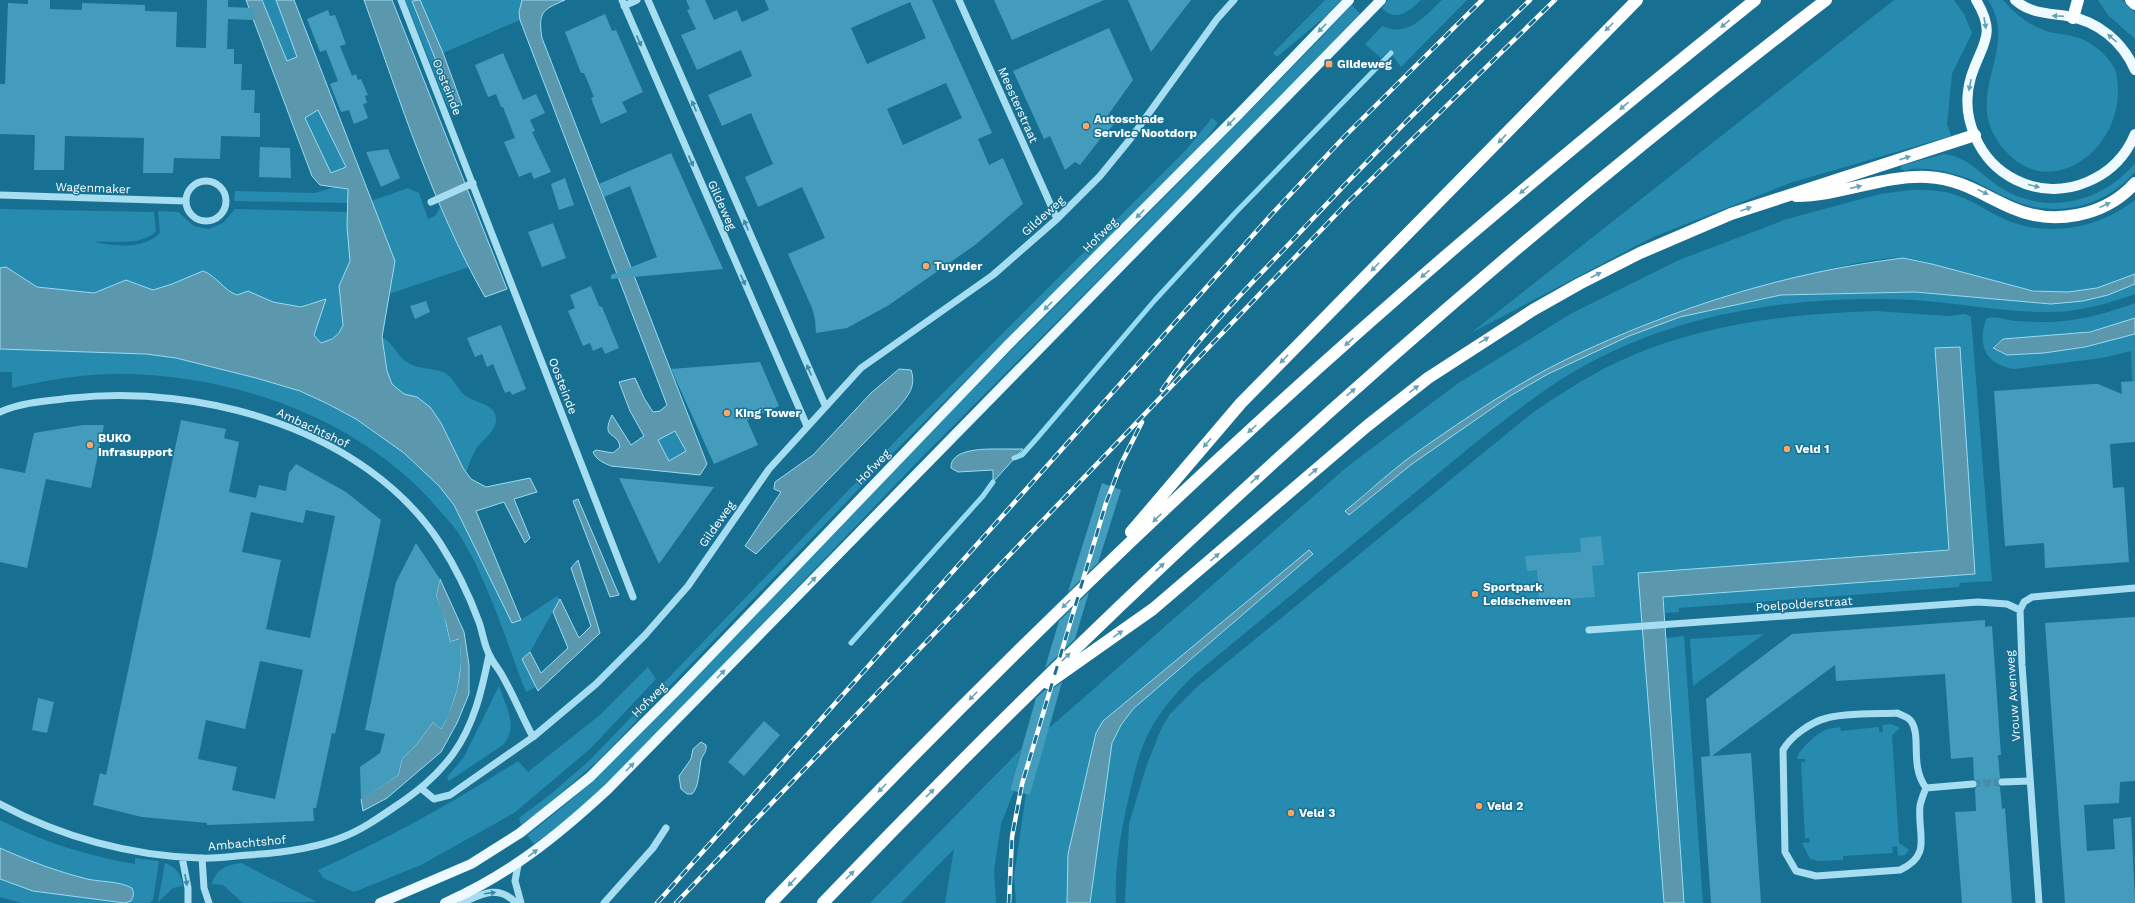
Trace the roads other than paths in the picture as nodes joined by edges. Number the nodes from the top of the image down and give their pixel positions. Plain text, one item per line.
1 (401, 0) edge
2 (637, 0) edge
3 (648, 0) edge
4 (960, 0) edge
5 (1234, 0) edge
6 (1348, 0) edge
7 (1381, 0) edge
8 (1637, 0) edge
9 (1755, 0) edge
10 (1826, 0) edge
11 (1976, 0) edge
12 (2015, 0) edge
13 (2078, 0) edge
14 (2131, 0) edge
15 (623, 3) edge
16 (2135, 4) edge
17 (2073, 18) junction
18 (2135, 69) edge
19 (2135, 134) edge
20 (1975, 135) junction
21 (470, 184) junction
22 (2135, 184) edge
23 (0, 195) edge
24 (1782, 196) junction
25 (434, 201) dead end
26 (185, 202) junction
27 (1057, 219) junction
28 (825, 405) junction
29 (0, 412) edge
30 (807, 426) junction
31 (1094, 577) junction
32 (2135, 588) edge
33 (632, 597) dead end
34 (2020, 610) junction
35 (1589, 630) dead end
36 (489, 655) junction
37 (1018, 704) junction
38 (533, 737) junction
39 (2030, 781) junction
40 (2002, 782) tunnel mouth
41 (1973, 784) tunnel mouth
42 (1926, 788) junction
43 (422, 789) junction
44 (0, 804) edge
45 (666, 828) dead end
46 (182, 857) junction
47 (202, 858) junction
48 (518, 865) junction
49 (188, 903) edge
50 (208, 903) edge
51 (380, 903) edge
52 (445, 903) edge
53 (462, 903) edge
54 (516, 903) edge
55 (521, 903) edge
56 (604, 903) edge
57 (771, 903) edge
58 (823, 903) edge
59 (2039, 903) edge

1 - 21 street, Oosteinde
2 - 15 street, Gildeweg
28 -> 3 street, Gildeweg
4 - 27 street, Meesterstraat
5 - 27 street, Gildeweg
6 -> 51 main road, Hofweg
48 -> 7 main road
8 -> 31 highway
9 -> 31 highway
37 -> 10 highway
11 -> 20 main road
17 -> 12 main road
13 - 17 highway
14 - 16 highway
15 -> 30 street, Gildeweg
18 -> 17 main road
20 -> 19 main road
24 -> 20 highway
21 - 25 street
21 - 33 street, Oosteinde
24 -> 22 highway
23 - 26 street, Wagenmaker
37 -> 24 highway
26 - 26 street
27 - 28 street, Gildeweg
28 - 30 street, Gildeweg
29 - 36 street, Ambachtshof
30 - 38 street, Gildeweg
31 -> 57 highway
32 - 34 street
34 - 35 street, Poelpolderstraat
34 - 39 street, Vrouw Avenweg
36 - 38 street, Ambachtshof
36 - 43 street, Ambachtshof
58 -> 37 highway
38 - 43 street
39 - 40 street
39 - 59 street, Vrouw Avenweg
41 - 42 street
42 - 42 street
43 - 47 street, Ambachtshof
44 - 46 street, Ambachtshof
45 - 56 street
46 - 47 street, Ambachtshof
46 -> 49 street
47 - 50 street, Ambachtshof
48 - 52 main road
48 - 55 street
53 -> 54 street

